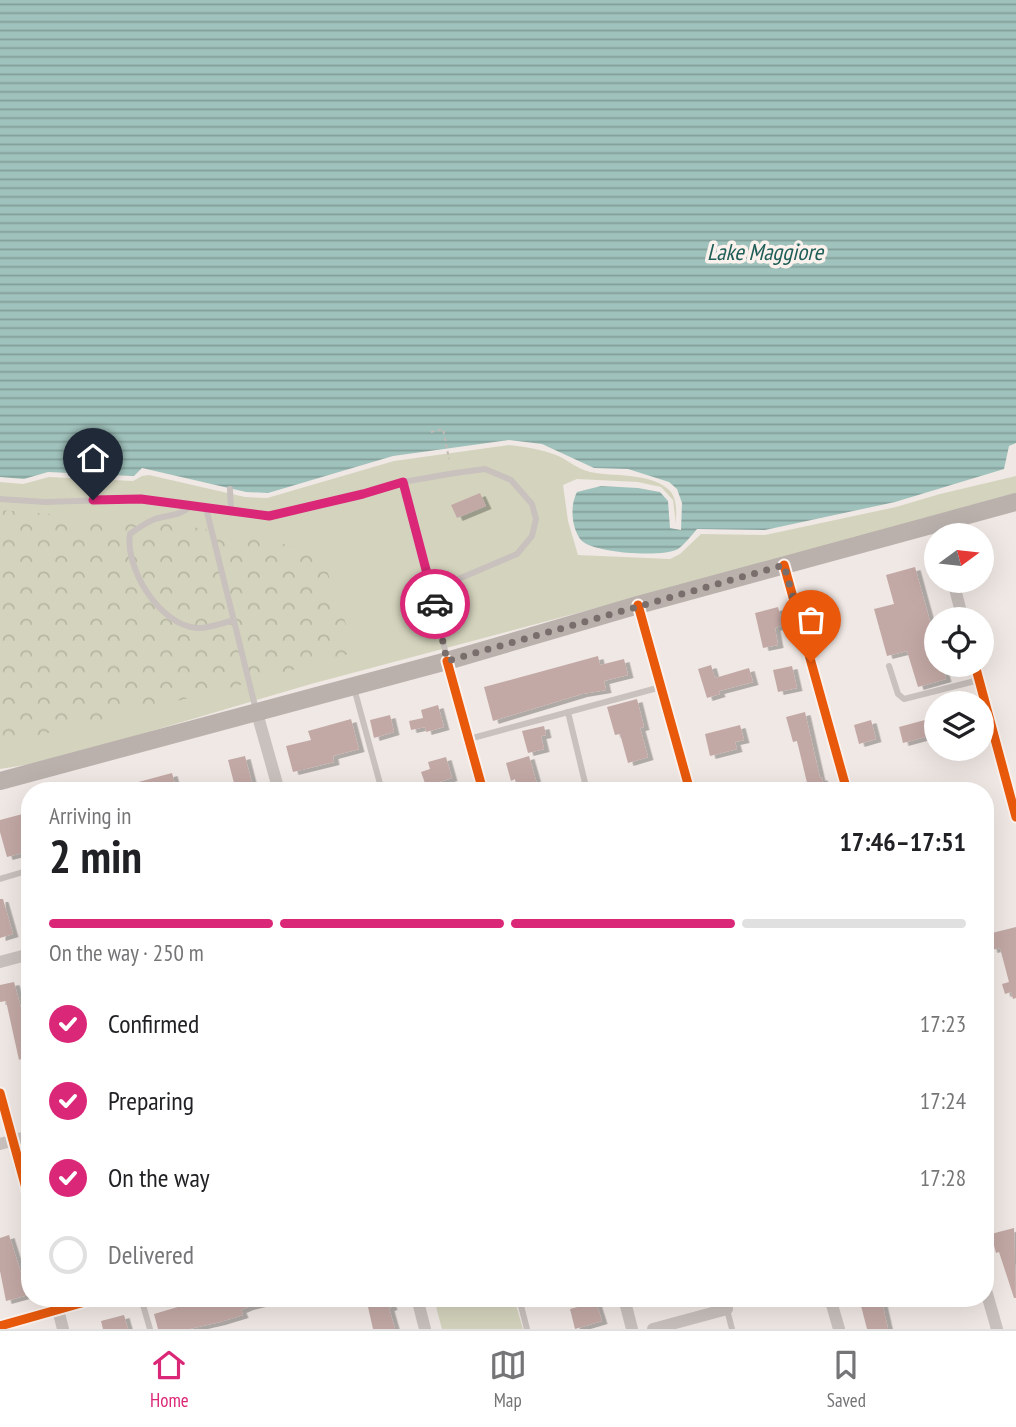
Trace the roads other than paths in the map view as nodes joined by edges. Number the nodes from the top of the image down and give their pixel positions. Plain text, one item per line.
1 (403, 482) junction
2 (230, 489) dead end
3 (0, 499) edge
4 (1016, 502) edge
5 (191, 506) junction
6 (206, 508) junction
7 (231, 511) junction
8 (959, 523) edge
9 (924, 534) edge
10 (784, 565) junction
11 (434, 598) junction
12 (638, 605) junction
13 (234, 620) junction
14 (447, 661) junction
15 (889, 666) dead end
16 (978, 677) edge
17 (979, 680) junction
18 (353, 686) junction
19 (661, 687) junction
20 (568, 712) junction
21 (257, 713) junction
22 (468, 739) junction
23 (0, 781) edge
24 (276, 782) edge
25 (380, 782) edge
26 (480, 782) edge
27 (585, 782) edge
28 (687, 782) edge
29 (844, 782) edge
30 (1016, 817) edge
31 (21, 873) edge
32 (0, 879) edge
33 (21, 956) edge
34 (0, 962) edge
35 (0, 1093) edge
36 (7, 1142) edge
37 (21, 1179) edge
38 (48, 1307) edge
39 (57, 1307) edge
40 (144, 1307) edge
41 (419, 1307) edge
42 (521, 1307) edge
43 (626, 1307) edge
44 (717, 1307) edge
45 (727, 1307) edge
46 (833, 1307) edge
47 (991, 1307) edge
48 (0, 1326) edge
49 (63, 1329) edge
50 (150, 1329) edge
51 (425, 1329) edge
52 (527, 1329) edge
53 (632, 1329) edge
54 (653, 1329) edge
55 (732, 1329) edge
56 (839, 1329) edge
57 (997, 1329) edge

1 - 7 lane
1 - 11 lane
1 - 11 lane
2 - 7 lane
3 - 5 lane
4 - 8 main road
5 - 6 lane
5 - 13 lane
6 - 7 lane
6 - 13 lane
9 - 10 main road
10 - 12 main road
10 - 29 street
11 - 14 lane
12 - 14 main road
12 - 19 street
13 - 21 lane
14 - 18 main road
14 - 22 street
15 - 17 lane
16 - 17 street
17 - 30 street
18 - 21 main road
18 - 25 lane
19 - 20 lane
19 - 28 street
20 - 22 lane
20 - 27 lane
21 - 23 main road
21 - 24 street
22 - 26 street
31 - 32 lane
33 - 34 street
35 - 36 street
36 - 37 street
38 - 48 street
39 - 49 street
40 - 50 lane
41 - 51 street
42 - 52 lane
43 - 53 street
44 - 54 street
45 - 55 lane
46 - 56 street
47 - 57 street

